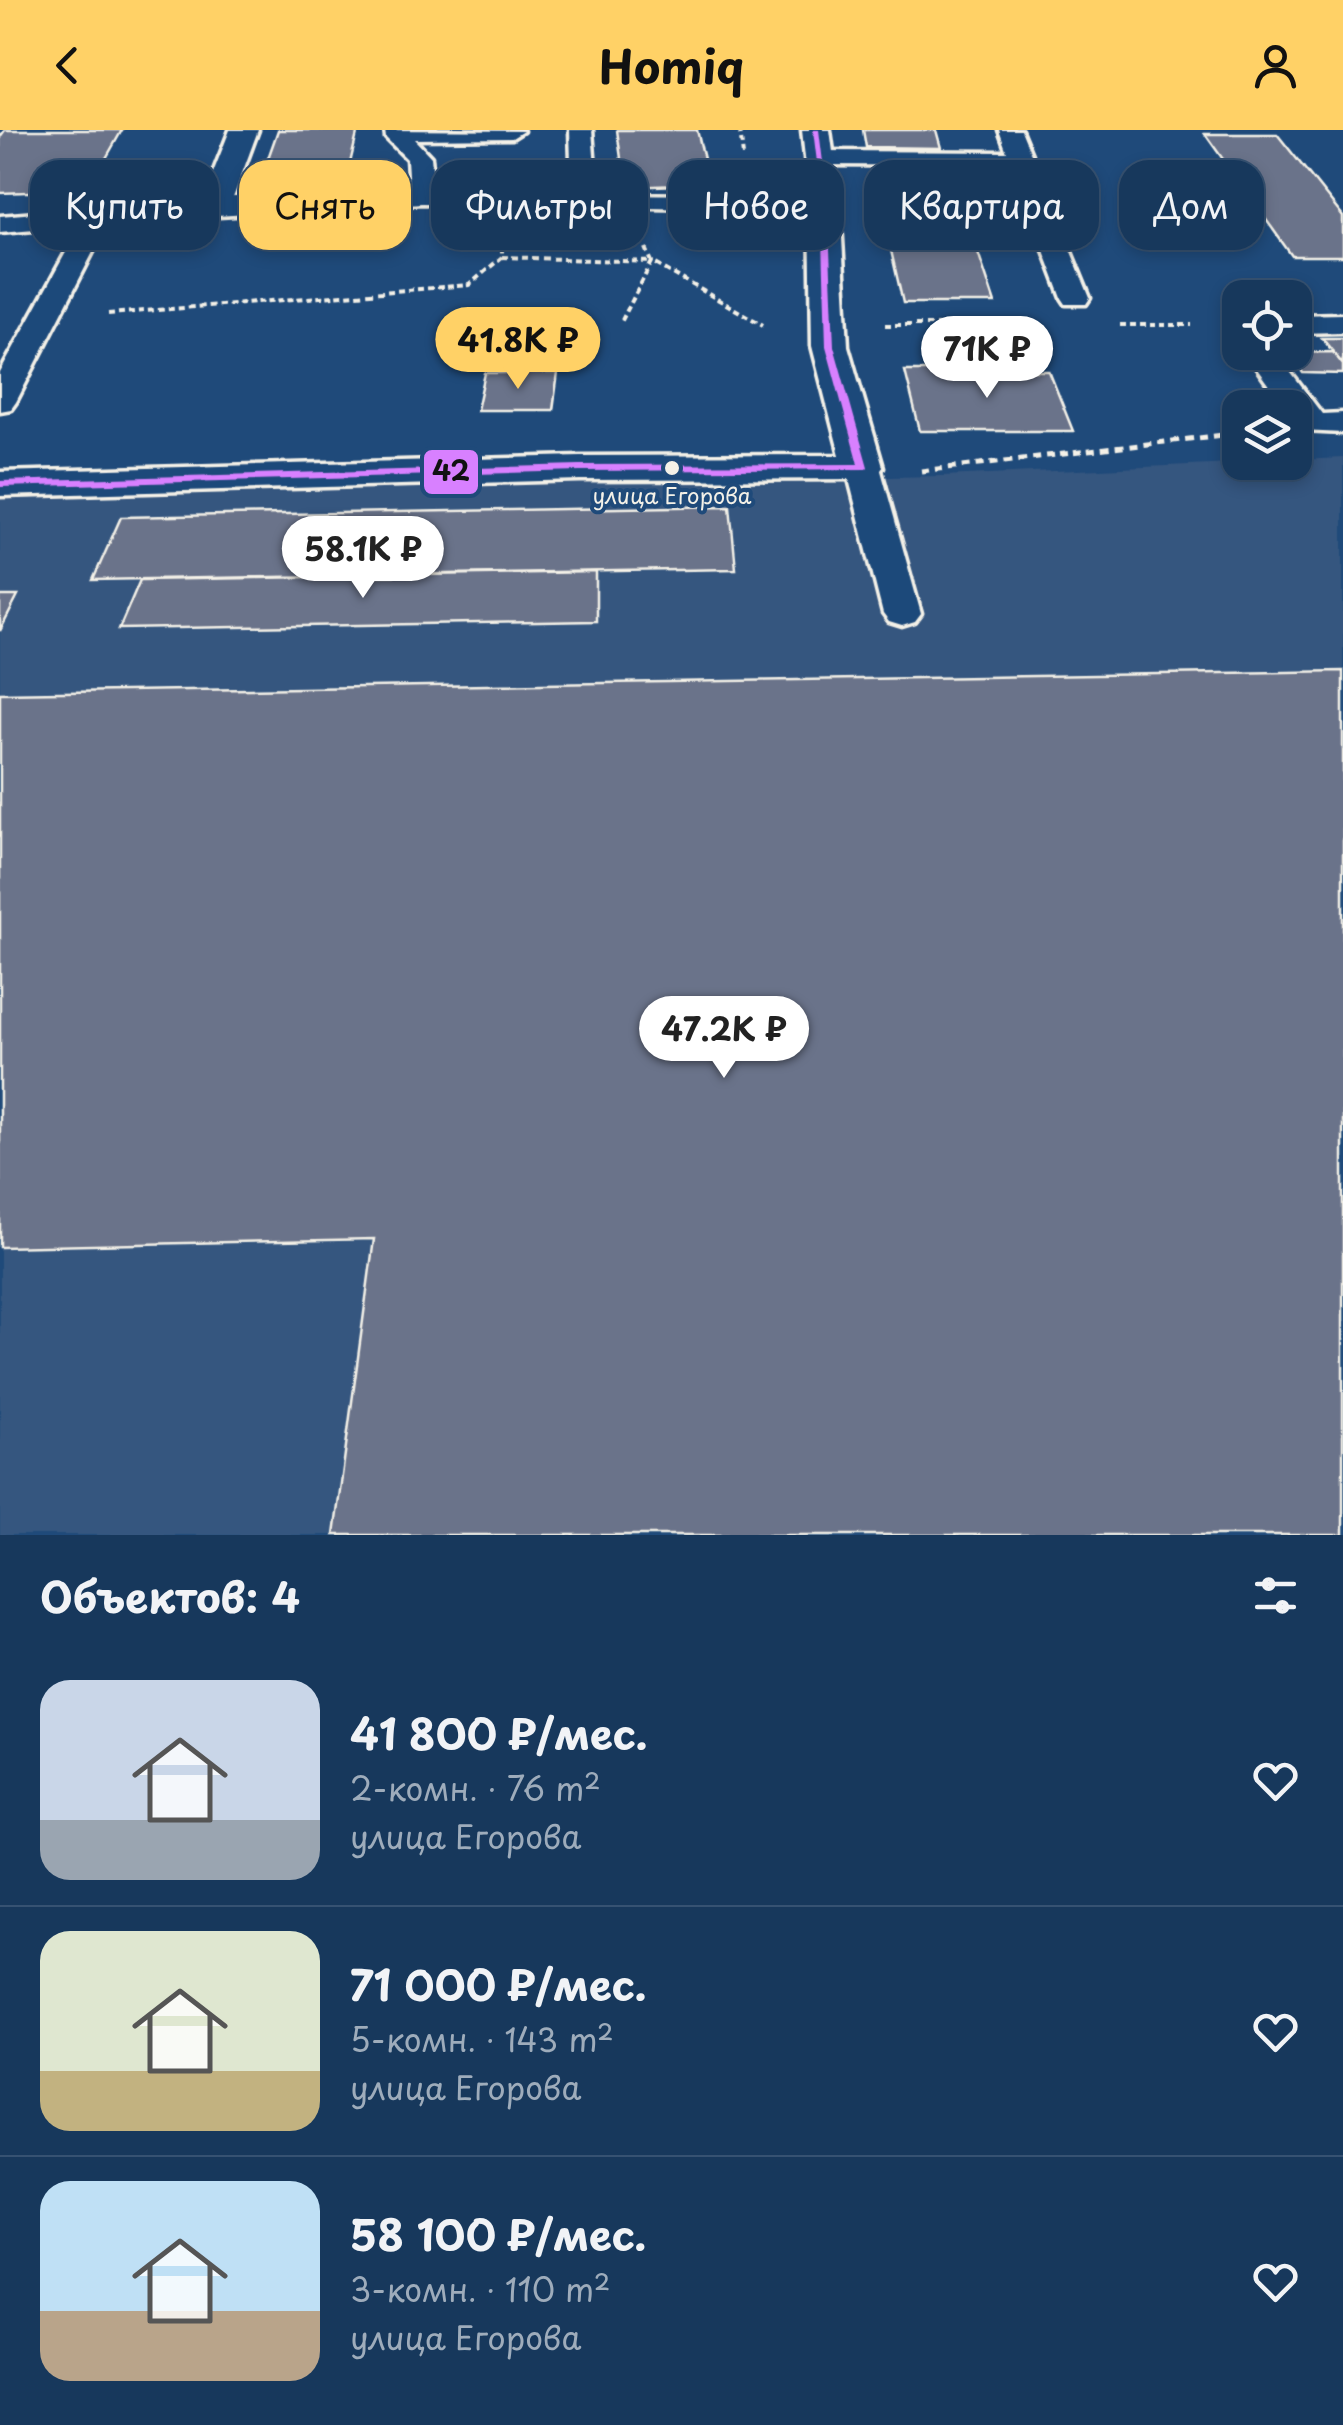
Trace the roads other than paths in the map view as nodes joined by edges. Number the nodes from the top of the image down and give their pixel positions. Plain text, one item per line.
1 (244, 130) edge
2 (580, 130) edge
3 (1010, 130) edge
4 (512, 131) edge
5 (817, 144) edge
6 (1022, 159) junction
7 (582, 160) edge
8 (219, 196) edge
9 (422, 196) junction
10 (431, 196) edge
11 (219, 206) edge
12 (30, 222) edge
13 (0, 224) edge
14 (81, 250) edge
15 (827, 250) edge
16 (1076, 298) dead end
17 (1343, 323) edge
18 (1312, 324) edge
19 (1272, 370) edge
20 (0, 402) edge
21 (1343, 423) edge
22 (863, 467) junction
23 (0, 484) edge
24 (902, 614) dead end

1 - 8 street
2 - 7 lane
3 - 6 lane
4 - 9 lane
5 - 6 lane
6 - 16 lane
9 - 10 lane
9 - 11 lane
12 - 13 lane
14 - 20 lane
15 - 22 street
17 - 18 lane
19 - 21 lane
22 - 23 street
22 - 24 lane

